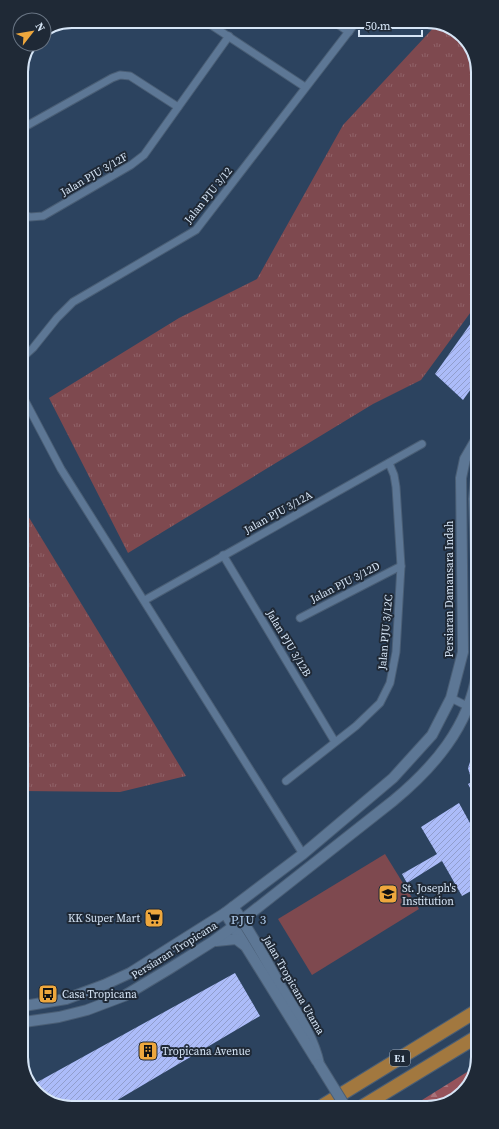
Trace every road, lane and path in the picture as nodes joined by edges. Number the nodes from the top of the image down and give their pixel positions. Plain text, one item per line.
1 (216, 28) edge
2 (344, 28) edge
3 (352, 28) edge
4 (349, 32) junction
5 (229, 36) junction
6 (306, 87) junction
7 (178, 107) junction
8 (28, 125) edge
9 (28, 216) edge
10 (28, 353) edge
11 (28, 406) edge
12 (422, 444) dead end
13 (471, 449) edge
14 (389, 463) junction
15 (223, 555) junction
16 (401, 566) junction
17 (144, 600) junction
18 (300, 618) dead end
19 (451, 698) junction
20 (471, 708) edge
21 (471, 712) edge
22 (335, 742) junction
23 (286, 781) dead end
24 (303, 854) junction
25 (229, 910) junction
26 (238, 923) junction
27 (212, 942) junction
28 (248, 950) junction
29 (28, 1005) edge
30 (471, 1014) edge
31 (28, 1021) edge
32 (471, 1040) edge
33 (319, 1064) junction
34 (330, 1101) edge
35 (342, 1101) edge
36 (371, 1101) edge

1 - 5 street
2 - 4 street
3 - 4 street, Jalan PJU 3/12
4 - 6 street, Jalan PJU 3/12
5 - 6 street
5 - 7 street, Jalan PJU 3/12F
6 - 10 street, Jalan PJU 3/12
7 - 8 street
7 - 9 street, Jalan PJU 3/12F
11 - 17 street
12 - 14 street, Jalan PJU 3/12A
13 - 19 main road, Persiaran Damansara Indah
14 - 15 street, Jalan PJU 3/12A
14 - 16 street, Jalan PJU 3/12C
15 - 17 street, Jalan PJU 3/12A
15 - 22 street, Jalan PJU 3/12B
16 - 18 street, Jalan PJU 3/12D
16 - 22 street, Jalan PJU 3/12C
17 - 24 street
19 - 20 street
19 - 24 main road, Persiaran Damansara Indah
21 - 26 main road
22 - 23 street, Jalan PJU 3/12C
24 - 25 main road, Persiaran Damansara Indah
25 - 26 main road
25 - 29 main road, Persiaran Tropicana
26 - 27 main road, Persiaran Tropicana
26 - 28 main road, Jalan Tropicana Utama
26 - 33 main road, Jalan Tropicana Utama
27 - 28 main road
27 - 31 main road, Persiaran Tropicana
28 - 33 main road, Jalan Tropicana Utama
30 - 34 highway, E1
32 - 36 highway, E1
33 - 35 main road, Jalan Tropicana Utama, bridge

